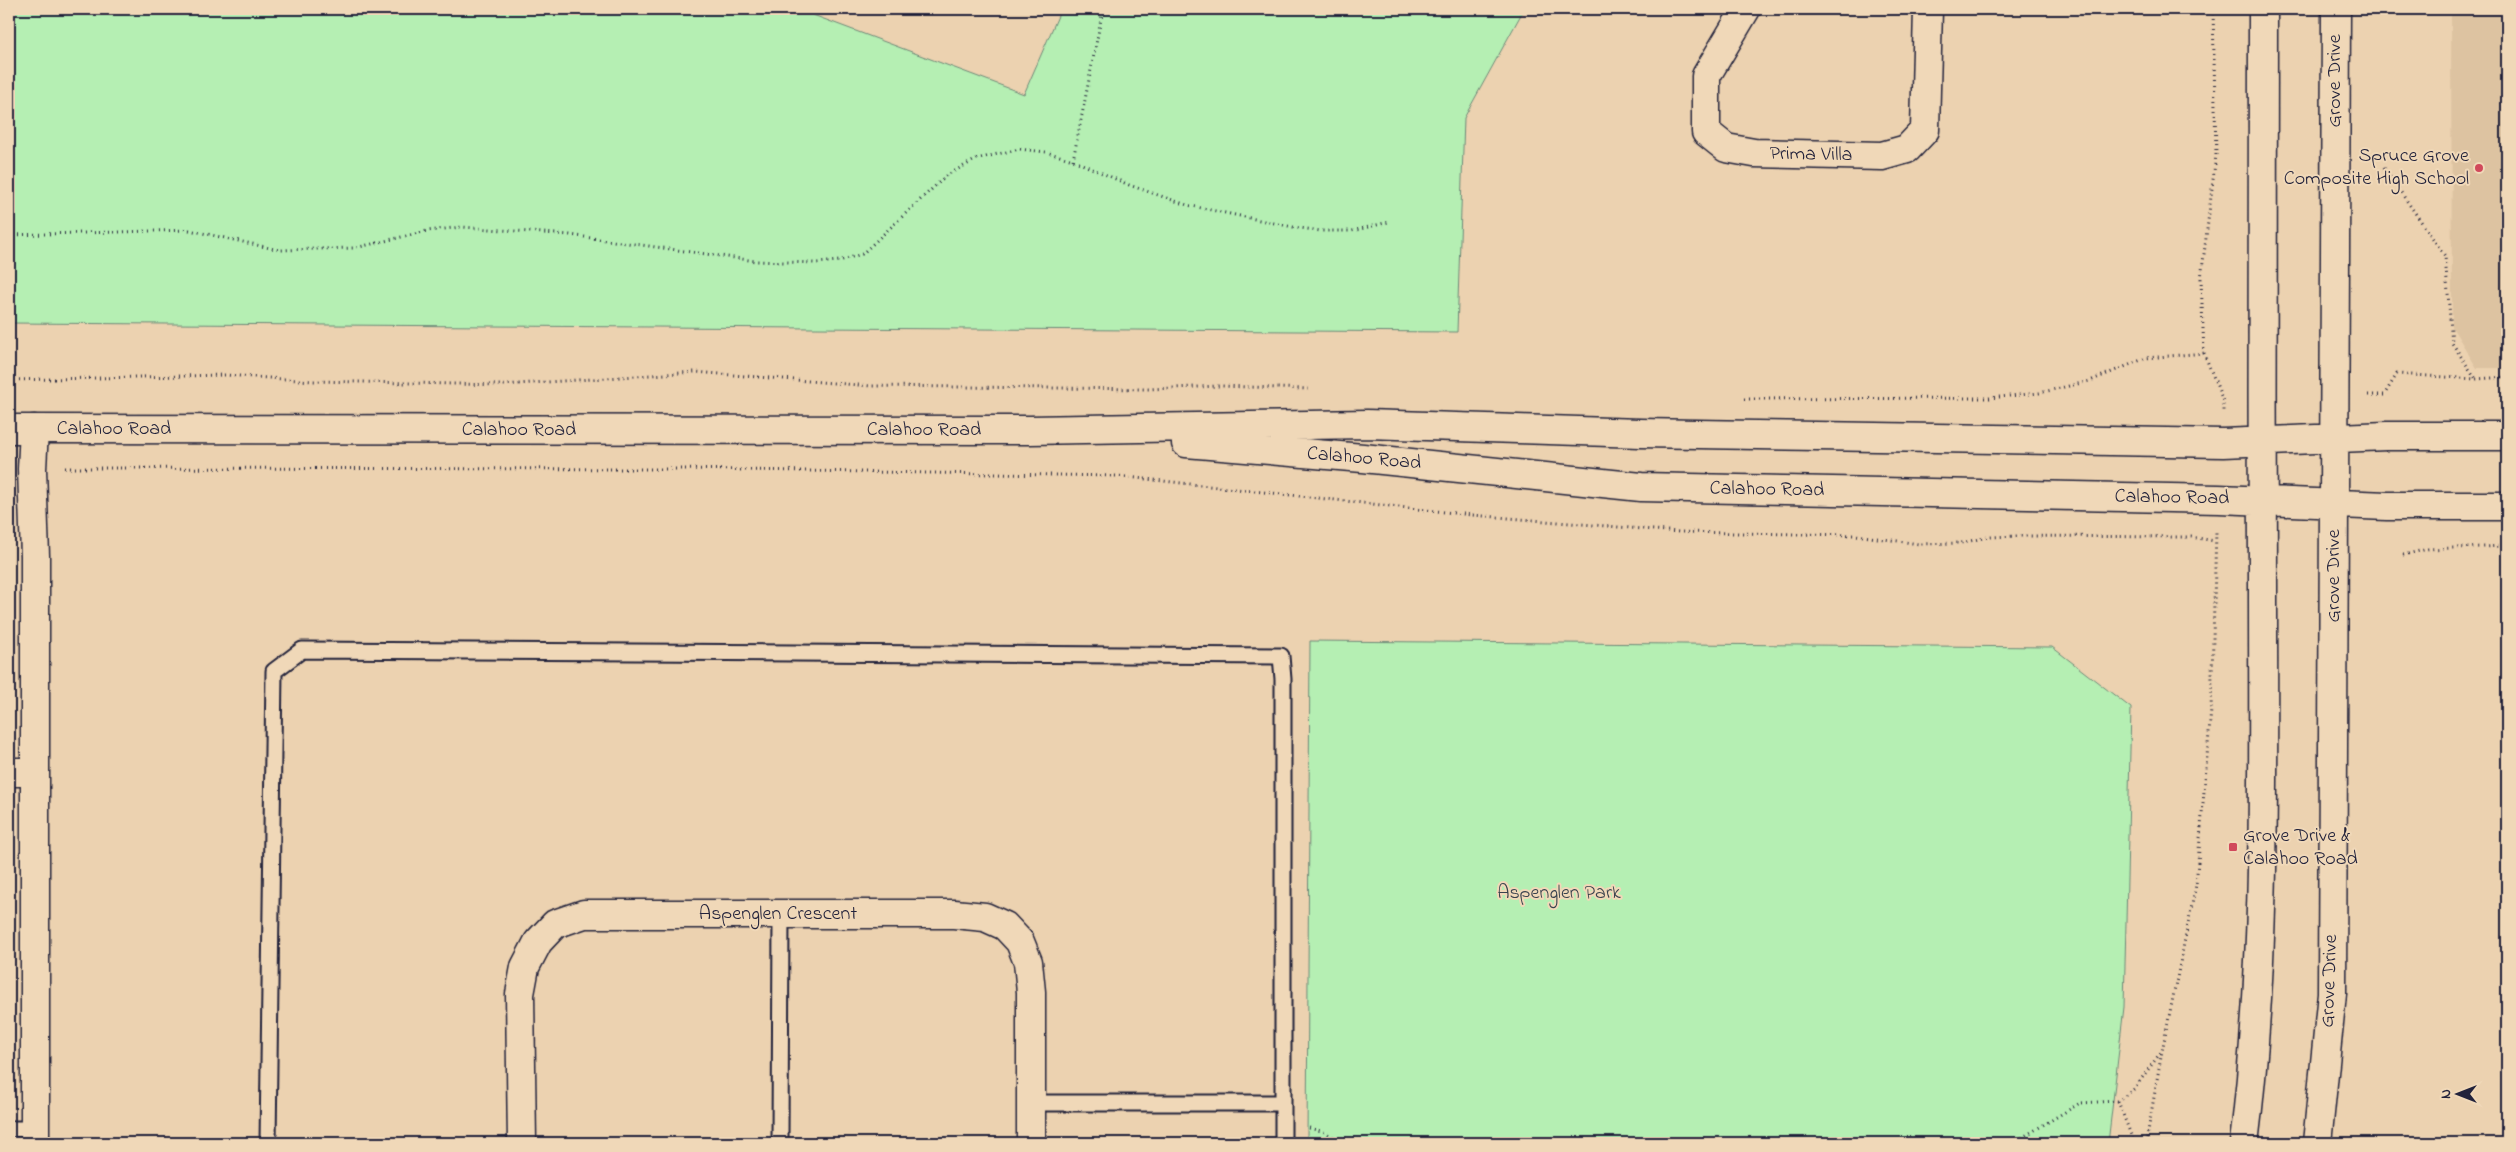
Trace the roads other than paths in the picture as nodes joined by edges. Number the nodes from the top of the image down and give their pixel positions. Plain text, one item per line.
1 (1746, 9) edge
2 (1928, 9) edge
3 (2263, 9) edge
4 (2336, 9) edge
5 (22, 429) edge
6 (1030, 430) junction
7 (2507, 436) edge
8 (2335, 439) junction
9 (2263, 442) junction
10 (2262, 501) junction
11 (2334, 504) junction
12 (2507, 506) edge
13 (22, 772) edge
14 (781, 914) junction
15 (1031, 1103) junction
16 (1283, 1103) junction
17 (26, 1134) edge
18 (268, 1143) edge
19 (522, 1143) edge
20 (780, 1143) edge
21 (1031, 1143) edge
22 (1283, 1143) edge
23 (2244, 1143) edge
24 (2317, 1143) edge

1 - 2 street, Prima Villa
3 - 9 street
4 - 8 street, Grove Drive
5 - 6 street, Calahoo Road
5 - 13 street
6 - 9 street, Calahoo Road
6 - 10 street, Calahoo Road
7 - 8 street, Calahoo Road
8 - 9 street, Calahoo Road
8 - 11 street, Grove Drive
9 - 10 street
10 - 11 street, Calahoo Road
10 - 23 street
11 - 12 street, Calahoo Road
11 - 24 street, Grove Drive
13 - 17 street
14 - 15 street, Aspenglen Crescent
14 - 19 street, Aspenglen Crescent
14 - 20 lane
15 - 16 lane
15 - 21 street, Aspenglen Crescent
16 - 18 lane
16 - 22 lane

